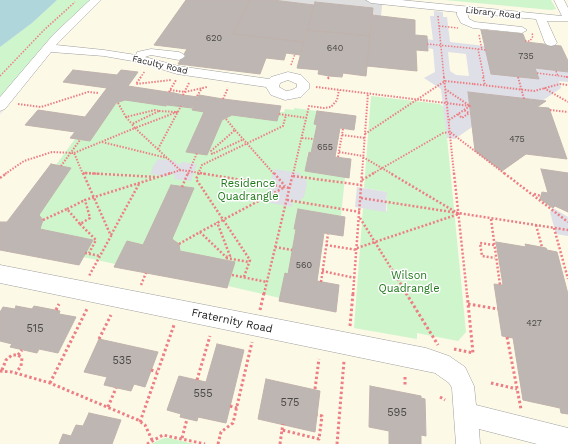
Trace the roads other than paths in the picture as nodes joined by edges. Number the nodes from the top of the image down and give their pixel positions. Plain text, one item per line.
1 (96, 0) edge
2 (371, 0) edge
3 (559, 0) edge
4 (391, 1) edge
5 (462, 10) junction
6 (540, 17) junction
7 (568, 18) edge
8 (522, 30) dead end
9 (551, 43) dead end
10 (47, 48) junction
11 (179, 56) dead end
12 (127, 57) junction
13 (273, 84) dead end
14 (0, 106) edge
15 (1, 276) edge
16 (465, 414) junction
17 (568, 440) edge
18 (468, 444) edge

1 - 10 street
2 - 4 street, Library Road
3 - 7 street
4 - 5 street, Library Road
5 - 6 street, Library Road
5 - 8 street
6 - 7 street, Library Road
6 - 9 street
10 - 12 street, Faculty Road
10 - 14 street
11 - 12 street
12 - 13 street, Faculty Road
15 - 16 street, Fraternity Road
16 - 17 street
16 - 18 street

